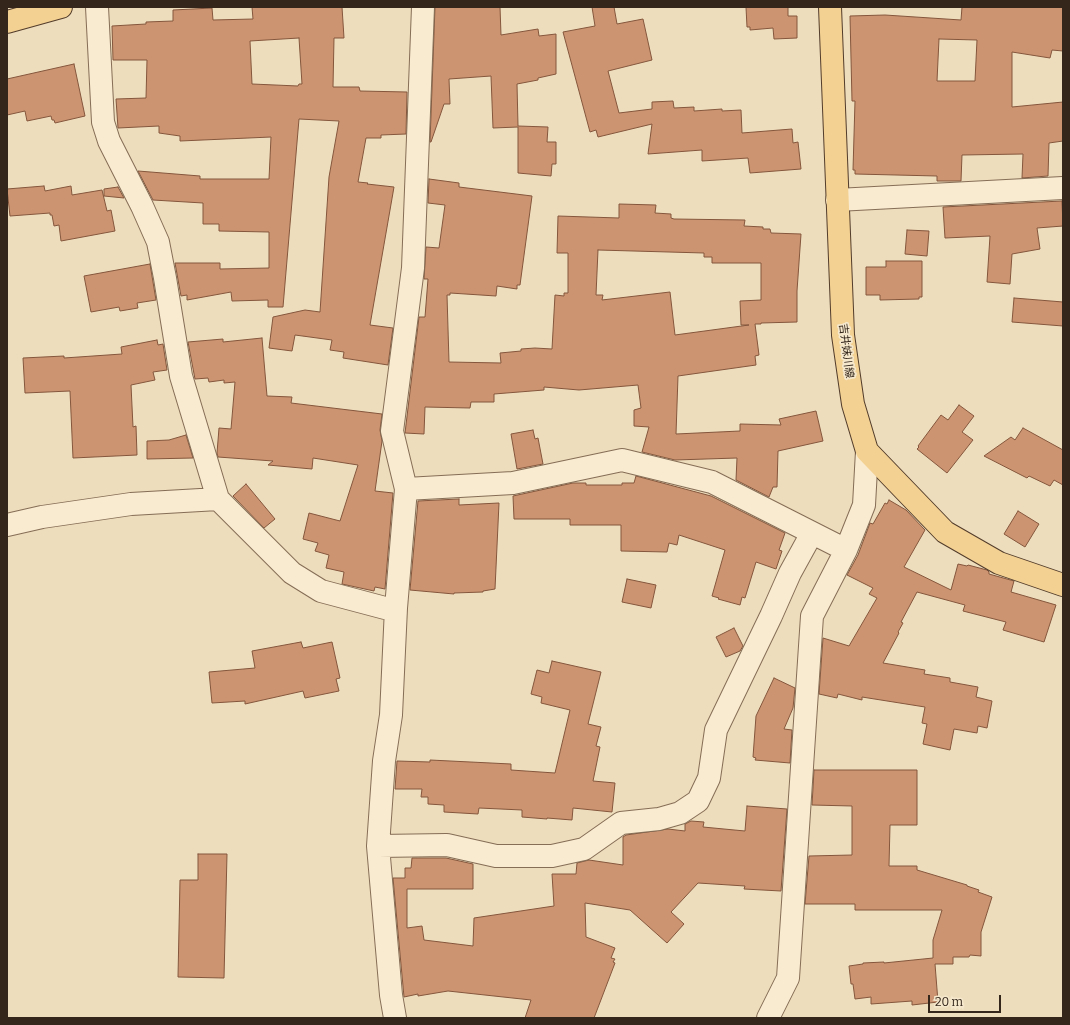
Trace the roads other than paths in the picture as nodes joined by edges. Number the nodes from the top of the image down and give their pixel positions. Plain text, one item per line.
1 (61, 7) edge
2 (97, 7) edge
3 (423, 7) edge
4 (830, 7) edge
5 (7, 22) edge
6 (1063, 188) edge
7 (837, 200) junction
8 (867, 451) junction
9 (406, 489) junction
10 (218, 499) junction
11 (7, 525) edge
12 (812, 533) junction
13 (846, 550) junction
14 (1063, 586) edge
15 (396, 608) junction
16 (378, 846) junction
17 (395, 1018) edge
18 (768, 1018) edge

1 - 5 main road
2 - 10 street
3 - 9 street
4 - 7 main road, 吉井妹川線
6 - 7 street
7 - 8 main road, 吉井妹川線
8 - 13 street
8 - 14 main road, 吉井妹川線
9 - 12 street
9 - 15 street
10 - 11 street
10 - 15 street
12 - 13 street
12 - 16 street
13 - 18 street
15 - 16 street
16 - 17 street

